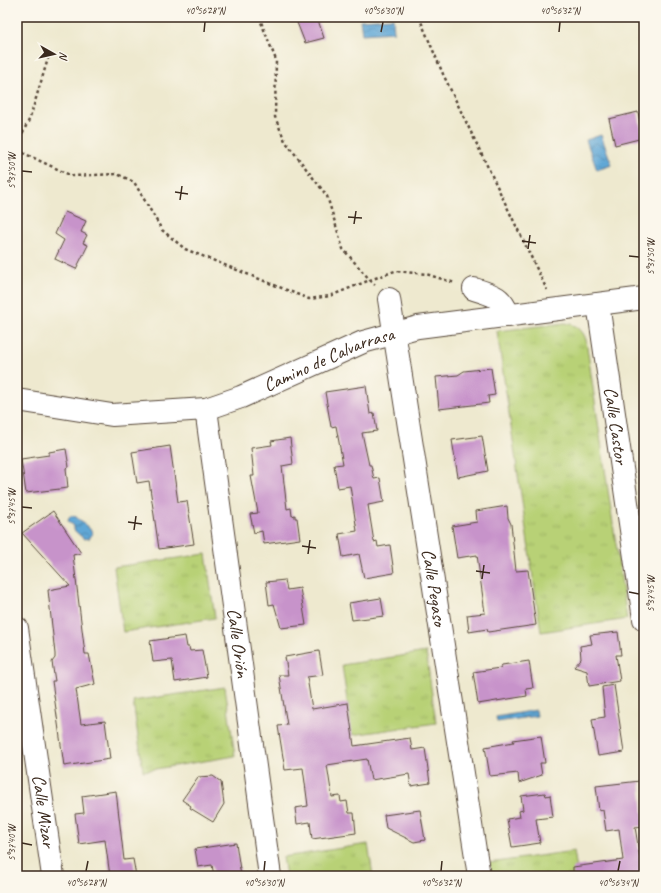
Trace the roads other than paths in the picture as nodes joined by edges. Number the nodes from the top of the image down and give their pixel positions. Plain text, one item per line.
1 (474, 289) road end
2 (644, 298) edge
3 (389, 299) road end
4 (598, 304) junction
5 (509, 316) junction
6 (393, 334) junction
7 (17, 400) edge
8 (206, 409) junction
9 (644, 619) edge
10 (17, 628) edge
11 (53, 876) edge
12 (270, 876) edge
13 (479, 876) edge

1 - 5 street
2 - 4 street, Camino de Calvarrasa
3 - 6 street, Calle Pegaso
4 - 5 street, Camino de Calvarrasa
4 - 9 street, Calle Castor
5 - 6 street, Camino de Calvarrasa
6 - 8 street, Camino de Calvarrasa
6 - 13 street, Calle Pegaso
7 - 8 street, Camino de Calvarrasa
8 - 12 street, Calle Orión
10 - 11 street, Calle Mizar

